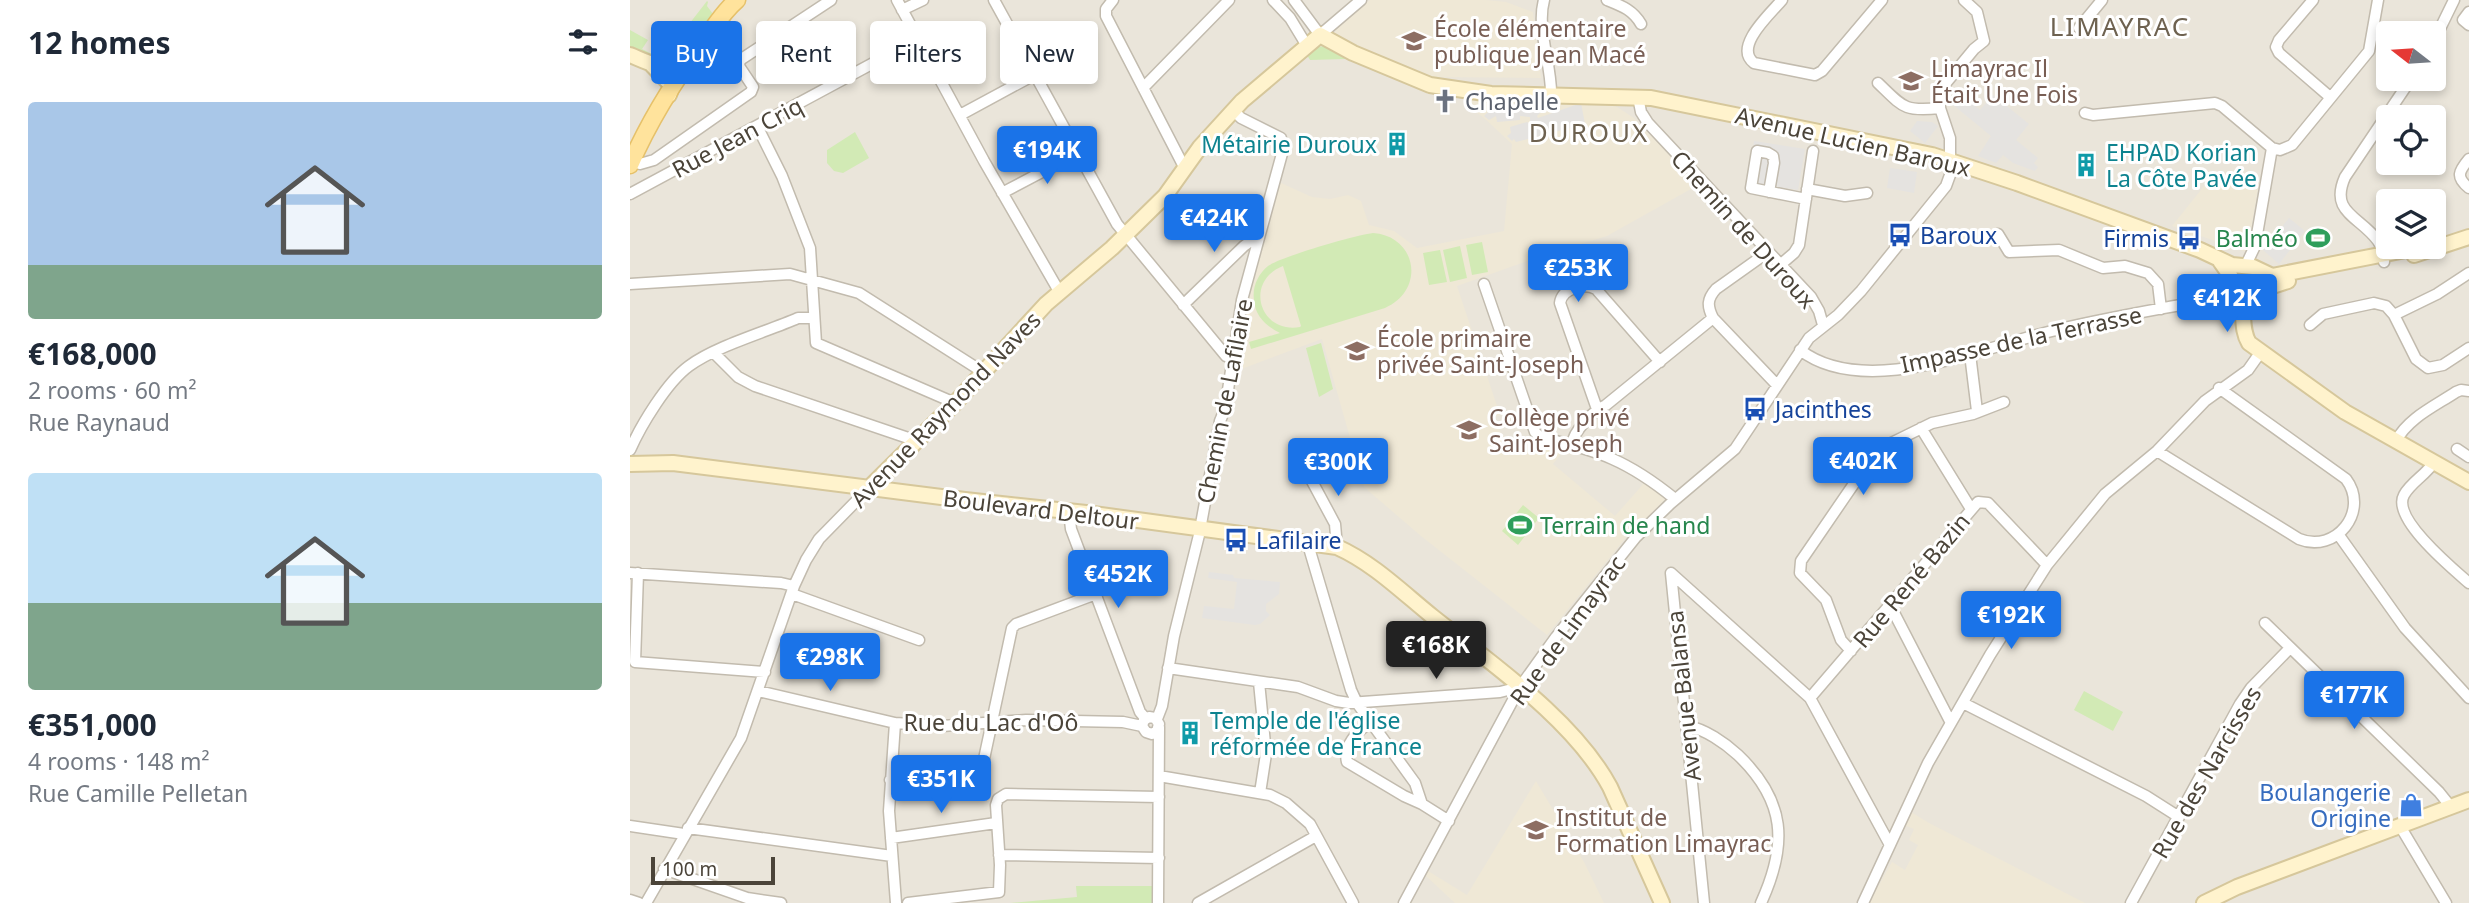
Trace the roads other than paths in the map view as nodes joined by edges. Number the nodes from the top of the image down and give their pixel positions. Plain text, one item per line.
1 (737, 0) edge
2 (744, 0) edge
3 (831, 0) edge
4 (923, 0) edge
5 (994, 0) edge
6 (1114, 0) edge
7 (1229, 0) edge
8 (1273, 0) edge
9 (1294, 0) edge
10 (1361, 0) edge
11 (1544, 0) edge
12 (1608, 0) edge
13 (1782, 0) edge
14 (1882, 0) edge
15 (1964, 0) edge
16 (2102, 0) edge
17 (2313, 0) edge
18 (2378, 0) edge
19 (2454, 0) edge
20 (900, 5) edge
21 (2469, 12) edge
22 (717, 21) edge
23 (725, 21) edge
24 (908, 21) edge
25 (1005, 21) edge
26 (2444, 21) edge
27 (1641, 24) dead end
28 (2469, 26) edge
29 (2079, 28) dead end
30 (1320, 35) junction
31 (1307, 46) junction
32 (630, 55) edge
33 (651, 64) edge
34 (870, 65) edge
35 (630, 66) edge
36 (651, 71) edge
37 (1878, 83) dead end
38 (672, 84) edge
39 (673, 84) edge
40 (673, 84) edge
41 (943, 84) edge
42 (1017, 84) edge
43 (1039, 84) edge
44 (1143, 88) junction
45 (2403, 91) edge
46 (1551, 95) junction
47 (1639, 97) junction
48 (2330, 97) junction
49 (1940, 108) junction
50 (1233, 110) junction
51 (2085, 113) dead end
52 (960, 115) junction
53 (655, 126) junction
54 (757, 126) junction
55 (2276, 149) junction
56 (1813, 151) dead end
57 (1078, 153) junction
58 (2469, 159) edge
59 (1951, 161) junction
60 (631, 163) edge
61 (1187, 167) junction
62 (2469, 188) edge
63 (1769, 192) dead end
64 (1002, 193) junction
65 (1867, 193) dead end
66 (630, 194) edge
67 (1806, 194) junction
68 (2469, 229) edge
69 (1998, 234) dead end
70 (1125, 235) junction
71 (2469, 237) edge
72 (2446, 238) edge
73 (2376, 239) edge
74 (1258, 241) junction
75 (2446, 245) edge
76 (1768, 252) junction
77 (2384, 259) joint
78 (2220, 261) junction
79 (1780, 265) junction
80 (2252, 269) junction
81 (2469, 273) edge
82 (813, 281) junction
83 (630, 284) edge
84 (1484, 284) dead end
85 (2236, 287) junction
86 (1060, 293) junction
87 (2260, 293) junction
88 (2203, 298) dead end
89 (1183, 305) junction
90 (2161, 309) junction
91 (2394, 315) junction
92 (814, 318) junction
93 (1713, 318) junction
94 (1823, 325) junction
95 (2310, 325) dead end
96 (2469, 348) edge
97 (1800, 350) junction
98 (2259, 351) junction
99 (715, 353) junction
100 (1970, 354) junction
101 (1232, 358) junction
102 (1660, 362) junction
103 (983, 372) junction
104 (1777, 385) junction
105 (2219, 388) junction
106 (2469, 391) edge
107 (2004, 402) dead end
108 (955, 403) junction
109 (1597, 409) junction
110 (1977, 411) junction
111 (1921, 428) junction
112 (916, 441) junction
113 (2396, 441) junction
114 (1572, 444) junction
115 (2457, 449) dead end
116 (630, 450) edge
117 (2157, 451) junction
118 (1299, 457) dead end
119 (2469, 457) edge
120 (2434, 462) junction
121 (630, 464) edge
122 (2469, 482) edge
123 (869, 488) junction
124 (1675, 499) junction
125 (1971, 509) junction
126 (1069, 512) junction
127 (1200, 528) junction
128 (2338, 534) junction
129 (1307, 541) junction
130 (1337, 547) junction
131 (2047, 565) junction
132 (634, 573) edge
133 (2469, 583) edge
134 (793, 590) junction
135 (1096, 594) junction
136 (1890, 605) junction
137 (2265, 623) dead end
138 (919, 640) dead end
139 (2290, 648) junction
140 (1851, 651) junction
141 (1168, 668) junction
142 (765, 672) junction
143 (1259, 682) junction
144 (1520, 687) junction
145 (758, 691) junction
146 (2467, 692) edge
147 (1810, 698) junction
148 (1357, 703) junction
149 (1963, 703) junction
150 (1137, 705) junction
151 (1128, 722) junction
152 (1370, 722) junction
153 (895, 723) junction
154 (1951, 723) junction
155 (991, 724) junction
156 (1150, 725) junction
157 (1687, 726) junction
158 (1159, 776) junction
159 (890, 780) junction
160 (1260, 793) junction
161 (1158, 797) junction
162 (2469, 800) edge
163 (1422, 804) junction
164 (2451, 807) junction
165 (2179, 817) junction
166 (1449, 821) junction
167 (996, 823) junction
168 (630, 826) edge
169 (2400, 826) junction
170 (686, 831) junction
171 (1316, 836) junction
172 (891, 838) junction
173 (1890, 845) junction
174 (999, 855) junction
175 (892, 856) junction
176 (1159, 858) junction
177 (664, 869) junction
178 (630, 900) edge
179 (745, 901) edge
180 (639, 903) edge
181 (646, 903) edge
182 (781, 903) edge
183 (896, 903) edge
184 (908, 903) edge
185 (1158, 903) edge
186 (1198, 903) edge
187 (1353, 903) edge
188 (1404, 903) edge
189 (1662, 903) edge
190 (1704, 903) edge
191 (1761, 903) edge
192 (1863, 903) edge
193 (2131, 903) edge
194 (2204, 903) edge
195 (2446, 903) edge

1 - 22 main road
2 - 23 main road
3 - 60 street
4 - 20 street
5 - 25 street
6 - 44 street
7 - 44 street
8 - 31 street
9 - 30 street
10 - 30 street, Avenue Raymond Naves
11 - 46 street
12 - 27 street
13 - 14 street
15 - 49 street
16 - 29 street
17 - 48 street
18 - 48 street
19 - 26 street
20 - 24 street
21 - 28 street
30 - 31 street, Avenue Raymond Naves
30 - 46 street
31 - 50 street, Avenue Raymond Naves
32 - 33 street
34 - 54 street, Rue Jean Criq
35 - 36 street
37 - 49 street
38 - 60 main road
39 - 53 main road
40 - 53 street
41 - 52 street
42 - 52 street
43 - 57 street
44 - 61 street
45 - 73 street
46 - 47 street
47 - 59 street, Avenue Lucien Baroux
47 - 76 street, Chemin de Duroux
48 - 55 street
49 - 59 street
50 - 61 street, Avenue Raymond Naves
50 - 74 street, Chemin de Lafilaire
51 - 55 street
52 - 64 street
53 - 60 main road
54 - 66 street, Rue Jean Criq
54 - 82 street
55 - 80 street
56 - 67 street
57 - 64 street
57 - 70 street
58 - 62 street
59 - 78 street, Avenue Lucien Baroux
59 - 94 street, Rue de Limayrac
61 - 70 street, Avenue Raymond Naves
63 - 67 street
64 - 86 street
65 - 67 street
67 - 79 street
68 - 72 street
69 - 90 street
70 - 86 street, Avenue Raymond Naves
70 - 89 street
71 - 75 street
74 - 89 street
74 - 101 street, Chemin de Lafilaire
76 - 79 street, Chemin de Duroux
76 - 93 street
77 - 80 street, Avenue Lucien Baroux
77 - 87 street
78 - 80 street, Avenue Lucien Baroux
78 - 85 street, Avenue Lucien Baroux
79 - 94 street, Chemin de Duroux
80 - 85 street
80 - 87 street
81 - 91 street
82 - 83 street
82 - 92 street
82 - 103 street
84 - 114 street
85 - 87 street
85 - 98 street
86 - 103 street, Avenue Raymond Naves
87 - 98 street
88 - 90 street, Impasse de la Terrasse
89 - 101 street
90 - 100 street, Impasse de la Terrasse
91 - 95 street
91 - 96 street
92 - 99 street
92 - 108 street
93 - 102 street
93 - 104 street
94 - 97 street, Rue de Limayrac
97 - 100 street, Impasse de la Terrasse
97 - 104 street, Rue de Limayrac
98 - 105 street
98 - 113 street
99 - 112 street
99 - 116 street
100 - 110 street
101 - 127 street, Chemin de Lafilaire
102 - 109 street
102 - 109 street
103 - 108 street, Avenue Raymond Naves
104 - 124 street, Rue de Limayrac
105 - 117 street
105 - 128 street
106 - 113 street
107 - 110 street
108 - 112 street, Avenue Raymond Naves
109 - 114 street
110 - 111 street
111 - 125 street
111 - 140 street
112 - 123 street, Avenue Raymond Naves
113 - 120 street
114 - 124 street
115 - 119 street
117 - 128 street
117 - 131 street
118 - 130 street
120 - 122 street
120 - 133 street
121 - 123 street, Boulevard Deltour
123 - 126 street, Boulevard Deltour
123 - 134 street, Avenue Raymond Naves
124 - 144 street, Rue de Limayrac
125 - 131 street, Rue René Bazin
125 - 136 street, Rue René Bazin
126 - 127 street, Boulevard Deltour
126 - 135 street
127 - 129 street, Boulevard Deltour
127 - 141 street, Chemin de Lafilaire
128 - 146 street
129 - 130 street, Boulevard Deltour
129 - 148 street
130 - 144 street, Boulevard Deltour
131 - 149 street
132 - 134 street
132 - 142 street
134 - 138 street
134 - 142 street, Avenue Raymond Naves
135 - 150 street
135 - 155 street
136 - 140 street, Rue René Bazin
136 - 154 street
137 - 139 street
139 - 164 street
139 - 165 street, Rue des Narcisses
140 - 147 street, Rue René Bazin
141 - 143 street
141 - 156 street, Chemin de Lafilaire
142 - 145 street, Avenue Raymond Naves
143 - 148 street
143 - 160 street
144 - 148 street
144 - 166 street, Rue de Limayrac
144 - 189 street, Boulevard Deltour
145 - 153 street, Rue du Lac d'Oô
145 - 170 street, Avenue Raymond Naves
147 - 157 street, Avenue Balansa
147 - 173 street
148 - 152 street
149 - 154 street
149 - 165 street
150 - 151 street
150 - 156 street
151 - 155 street, Rue du Lac d'Oô
151 - 156 street, Rue du Lac d'Oô
152 - 163 street
152 - 163 street
153 - 155 street, Rue du Lac d'Oô
153 - 159 street
154 - 173 street
155 - 159 street
156 - 158 street
157 - 190 street, Avenue Balansa
157 - 191 street
158 - 160 street
158 - 161 street
159 - 172 street
160 - 171 street
161 - 167 street
161 - 176 street
162 - 164 street
163 - 166 street
164 - 169 street
165 - 193 street, Rue des Narcisses
166 - 188 street, Rue de Limayrac
167 - 172 street
167 - 174 street
168 - 170 street
169 - 194 street
169 - 195 street
170 - 175 street
170 - 177 street, Avenue Raymond Naves
171 - 186 street
171 - 187 street
172 - 175 street
173 - 192 street
174 - 176 street
174 - 184 street
175 - 183 street
176 - 185 street
177 - 179 street
177 - 181 street, Avenue Raymond Naves
178 - 180 street
179 - 182 street

